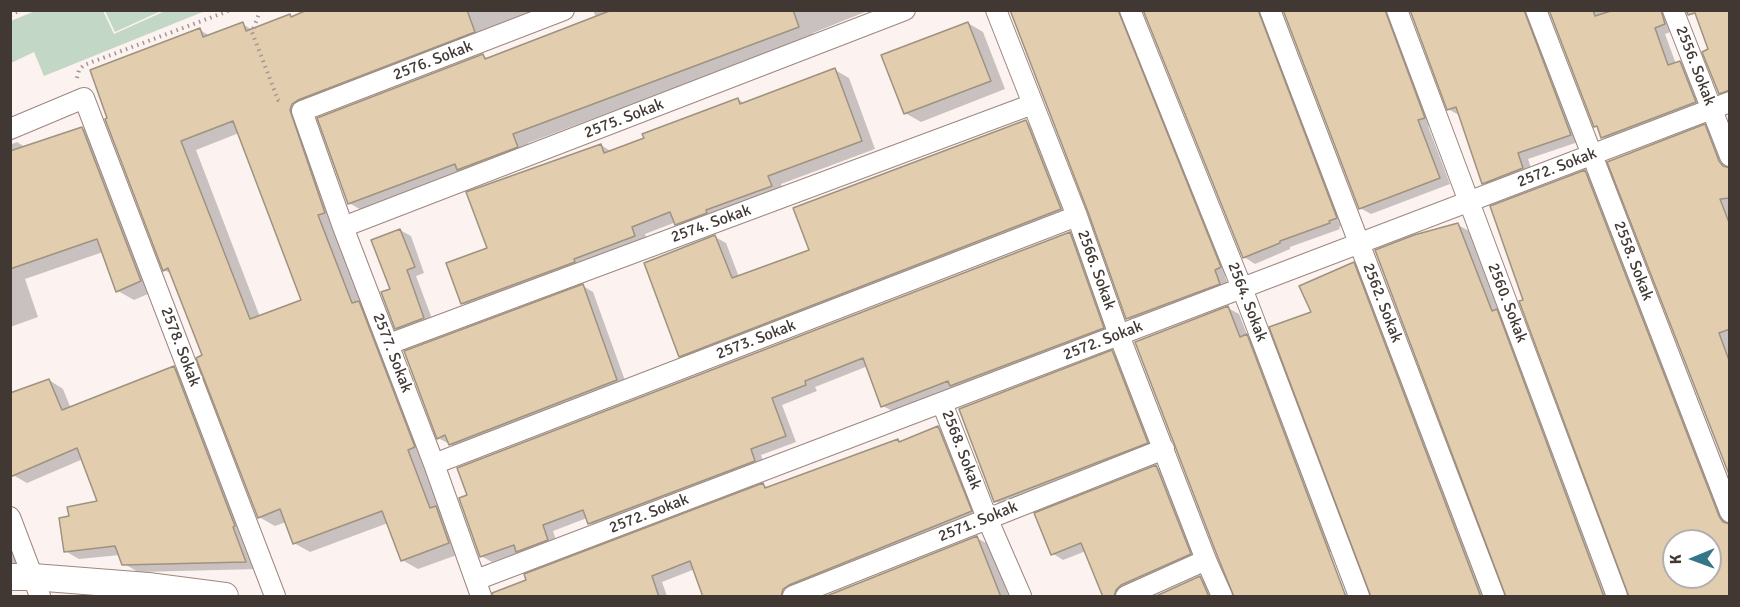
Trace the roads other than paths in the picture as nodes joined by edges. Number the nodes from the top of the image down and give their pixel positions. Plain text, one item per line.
1 (564, 10) edge
2 (905, 10) edge
3 (996, 10) edge
4 (1130, 10) edge
5 (1270, 10) edge
6 (1396, 10) edge
7 (1536, 10) edge
8 (1673, 10) edge
9 (1033, 104) junction
10 (1720, 105) edge
11 (302, 111) joint
12 (10, 129) edge
13 (1592, 154) junction
14 (1730, 156) edge
15 (1468, 201) junction
16 (1077, 216) junction
17 (343, 227) junction
18 (1359, 243) junction
19 (1242, 288) junction
20 (1119, 335) junction
21 (388, 344) junction
22 (942, 403) junction
23 (1164, 449) junction
24 (434, 464) junction
25 (1730, 512) edge
26 (10, 517) edge
27 (987, 518) junction
28 (1206, 560) junction
29 (28, 584) edge
30 (478, 588) edge
31 (225, 597) edge
32 (275, 597) edge
33 (793, 597) edge
34 (1022, 597) edge
35 (1126, 597) edge
36 (1222, 597) edge
37 (1359, 597) edge
38 (1494, 597) edge
39 (1617, 597) edge

1 - 11 street, 2576. Sokak
2 - 17 street, 2575. Sokak
3 - 9 street, 2566. Sokak
4 - 19 street, 2564. Sokak
5 - 18 street, 2562. Sokak
6 - 15 street, 2560. Sokak
7 - 13 street, 2558. Sokak
8 - 10 street, 2556. Sokak
9 - 16 street, 2566. Sokak
9 - 21 street, 2574. Sokak
10 - 13 street, 2572. Sokak
10 - 14 street, 2556. Sokak
11 - 17 street, 2577. Sokak
12 - 32 street, 2578. Sokak
13 - 15 street, 2572. Sokak
13 - 25 street, 2558. Sokak
15 - 18 street, 2572. Sokak
15 - 39 street, 2560. Sokak
16 - 20 street, 2566. Sokak
16 - 24 street, 2573. Sokak
17 - 21 street, 2577. Sokak
18 - 19 street, 2572. Sokak
18 - 38 street, 2562. Sokak
19 - 20 street, 2572. Sokak
19 - 37 street, 2564. Sokak
20 - 22 street, 2572. Sokak
20 - 23 street, 2566. Sokak
21 - 24 street, 2577. Sokak
22 - 27 street, 2568. Sokak
22 - 30 street, 2572. Sokak
23 - 27 street, 2571. Sokak
23 - 28 street, 2566. Sokak
24 - 30 street, 2577. Sokak
26 - 29 street
27 - 33 street, 2571. Sokak
27 - 34 street, 2568. Sokak
28 - 35 street
28 - 36 street, 2566. Sokak
29 - 31 street

